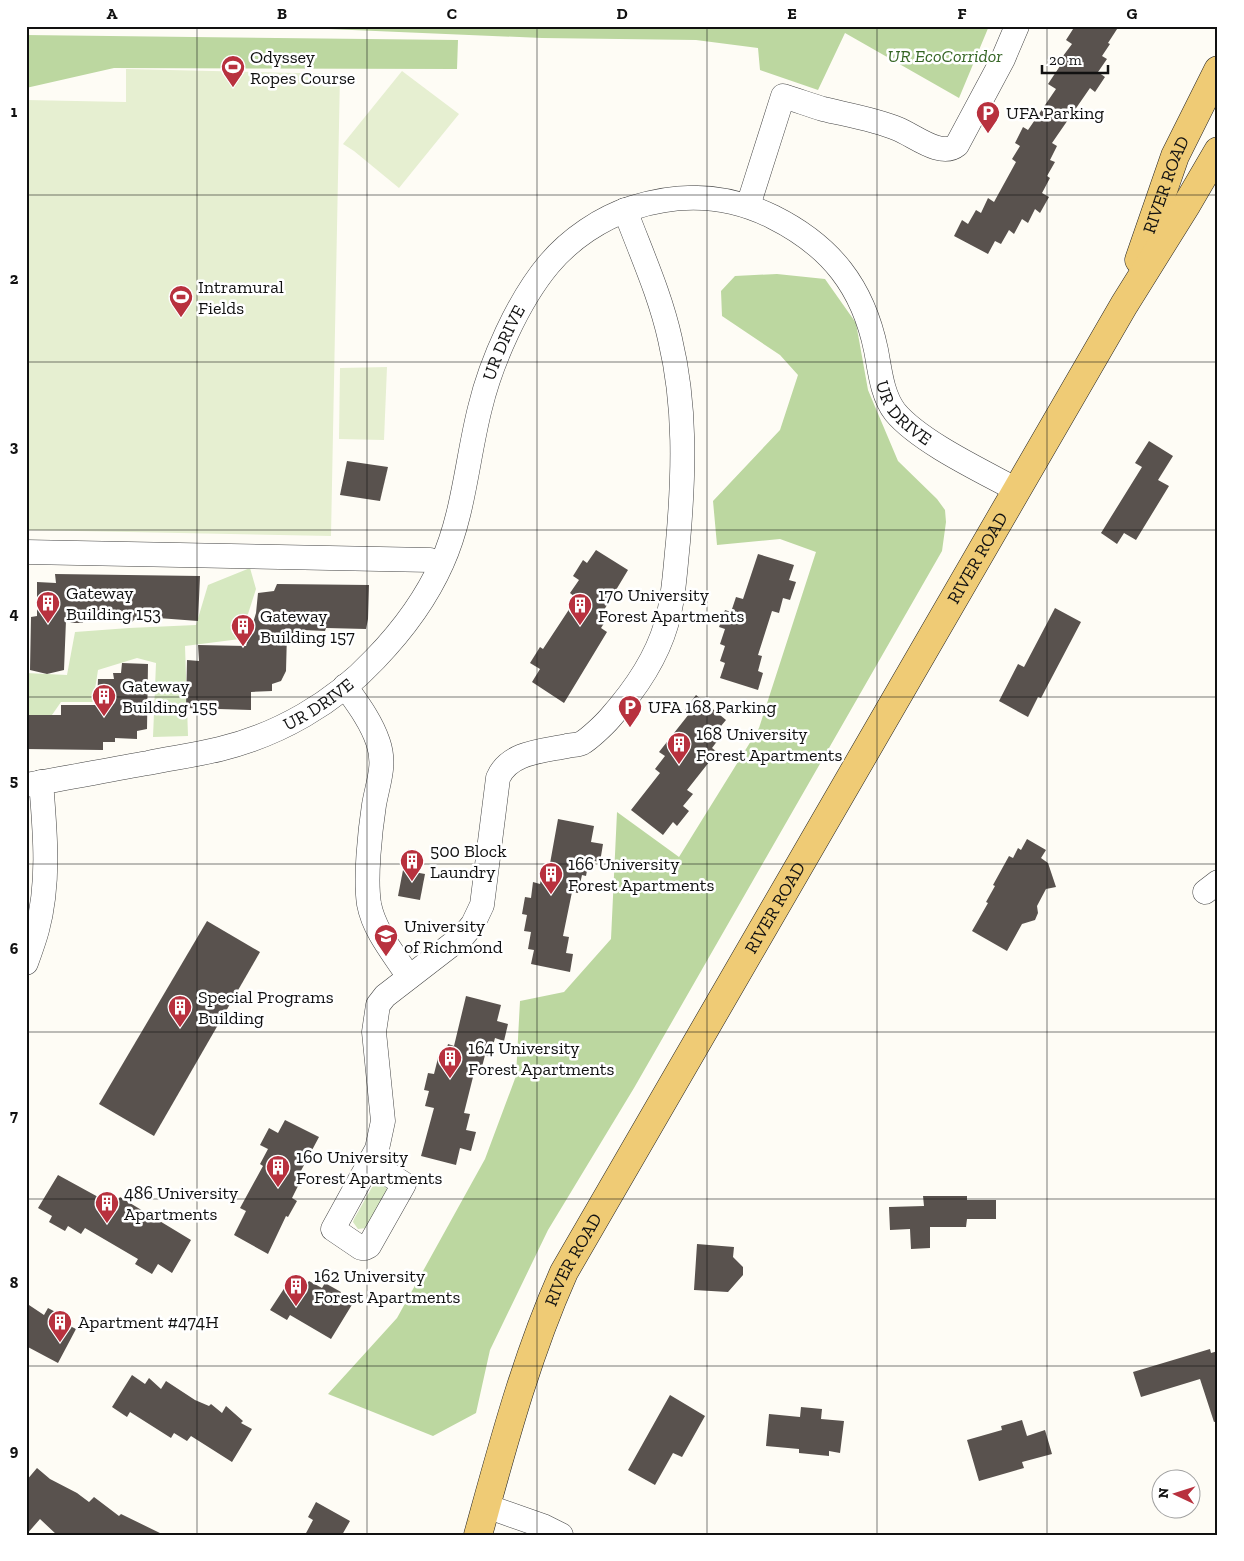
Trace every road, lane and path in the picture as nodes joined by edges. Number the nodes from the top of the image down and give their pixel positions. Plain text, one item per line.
1 (1016, 26) edge
2 (1218, 70) edge
3 (1218, 151) edge
4 (748, 206) junction
5 (625, 210) junction
6 (1124, 305) junction
7 (1017, 490) junction
8 (26, 552) edge
9 (430, 560) dead end
10 (344, 686) junction
11 (34, 784) edge
12 (26, 963) edge
13 (409, 977) junction
14 (369, 1162) dead end
15 (486, 1506) junction
16 (478, 1535) edge
17 (561, 1535) edge

1 - 4 street
2 - 6 main road, RIVER ROAD
3 - 6 main road, RIVER ROAD
4 - 5 street, UR DRIVE
4 - 7 street, UR DRIVE
5 - 10 street, UR DRIVE
5 - 13 street
6 - 7 main road, RIVER ROAD
7 - 15 main road, RIVER ROAD
8 - 9 street
10 - 11 street, UR DRIVE
10 - 13 street
11 - 12 street
13 - 14 street
15 - 16 main road, RIVER ROAD
15 - 17 street

